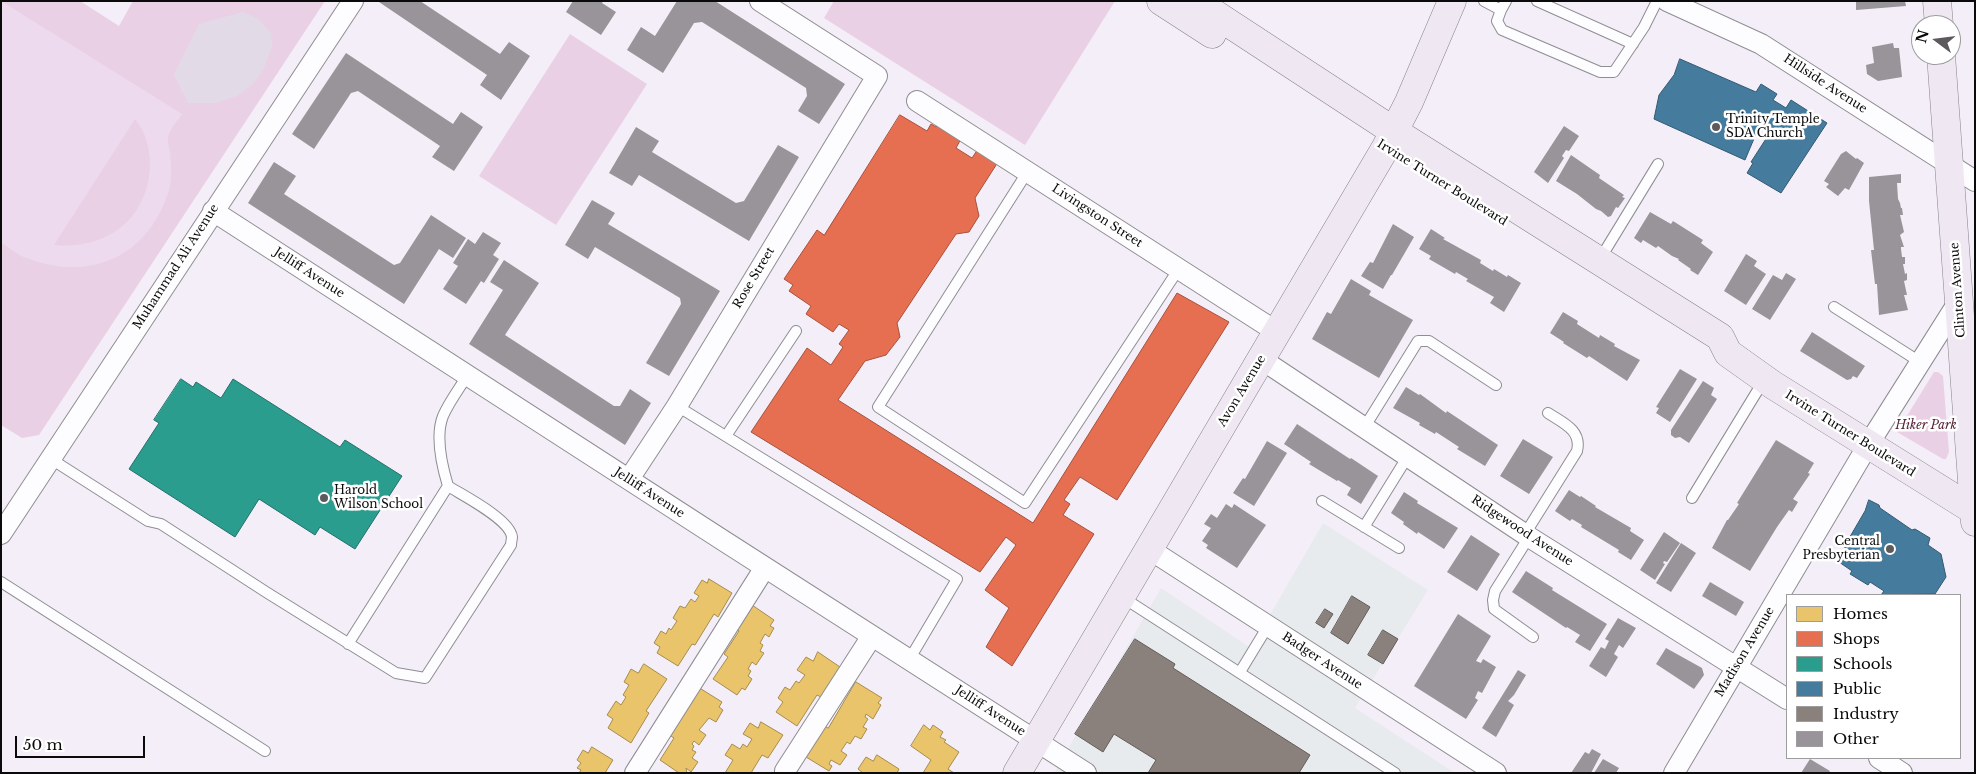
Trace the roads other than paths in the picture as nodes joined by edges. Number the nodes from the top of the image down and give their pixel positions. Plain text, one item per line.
1 (353, 1) edge
2 (760, 1) edge
3 (1161, 1) edge
4 (1452, 1) edge
5 (1484, 1) edge
6 (1537, 1) edge
7 (1657, 1) edge
8 (1667, 1) edge
9 (1937, 1) edge
10 (1208, 5) edge
11 (1504, 5) edge
12 (1938, 15) edge
13 (1633, 44) junction
14 (1942, 65) edge
15 (918, 101) dead end
16 (1390, 139) junction
17 (1658, 164) dead end
18 (1949, 165) junction
19 (1028, 171) junction
20 (1975, 182) edge
21 (213, 211) junction
22 (1599, 260) junction
23 (1178, 270) junction
24 (1959, 301) junction
25 (1834, 307) dead end
26 (796, 331) dead end
27 (1277, 332) junction
28 (1728, 353) junction
29 (1261, 359) junction
30 (1920, 362) junction
31 (467, 376) junction
32 (1765, 379) junction
33 (1496, 385) dead end
34 (677, 406) junction
35 (1548, 413) dead end
36 (1364, 428) junction
37 (726, 436) junction
38 (1868, 445) junction
39 (1408, 456) junction
40 (51, 459) junction
41 (629, 479) junction
42 (448, 486) junction
43 (1692, 498) dead end
44 (1322, 501) dead end
45 (1974, 515) edge
46 (1364, 527) junction
47 (1, 534) edge
48 (1527, 535) junction
49 (1399, 548) dead end
50 (1149, 549) junction
51 (764, 568) junction
52 (1, 582) edge
53 (1121, 596) junction
54 (1268, 626) junction
55 (872, 636) junction
56 (1533, 636) dead end
57 (348, 644) junction
58 (909, 660) junction
59 (1736, 666) junction
60 (1240, 672) junction
61 (1786, 698) edge
62 (1036, 741) junction
63 (265, 751) dead end
64 (1881, 759) edge
65 (785, 771) dead end
66 (635, 773) edge
67 (1017, 773) edge
68 (1086, 773) edge
69 (1395, 773) edge
70 (1496, 773) edge
71 (1674, 773) edge
72 (1902, 773) edge

1 - 21 street, Muhammad Ali Avenue
2 - 34 street, Rose Street
3 - 16 main road, Irvine Turner Boulevard
4 - 16 main road, Avon Avenue
5 - 11 lane
6 - 13 lane
7 - 13 lane
8 - 18 street, Hillside Avenue
9 - 12 main road
10 - 16 main road, Irvine Turner Boulevard
11 - 13 lane
14 - 18 main road, Clinton Avenue
15 - 19 street, Livingston Street
16 - 22 main road, Irvine Turner Boulevard
16 - 27 main road, Avon Avenue
16 - 28 main road, Irvine Turner Boulevard
17 - 22 lane
18 - 20 street, Hillside Avenue
18 - 24 main road, Clinton Avenue
19 - 23 street, Livingston Street
19 - 23 lane
21 - 31 street, Jelliff Avenue
21 - 40 street, Muhammad Ali Avenue
22 - 28 main road, Irvine Turner Boulevard
23 - 27 street, Livingston Street
24 - 30 street, Madison Avenue
24 - 45 main road, Clinton Avenue
25 - 30 lane
26 - 37 lane
27 - 29 main road, Avon Avenue
28 - 32 main road, Irvine Turner Boulevard
29 - 36 street, Ridgewood Avenue
29 - 50 main road, Avon Avenue
30 - 38 street, Madison Avenue
31 - 41 street, Jelliff Avenue
31 - 42 lane
32 - 38 main road, Irvine Turner Boulevard
32 - 43 lane
33 - 36 lane
34 - 37 lane
34 - 41 street, Rose Street
35 - 48 lane
36 - 39 street, Ridgewood Avenue
37 - 58 lane
38 - 45 main road, Irvine Turner Boulevard
38 - 59 street, Madison Avenue
39 - 46 lane
39 - 48 street, Ridgewood Avenue
40 - 47 street, Muhammad Ali Avenue
40 - 57 lane
41 - 51 street, Jelliff Avenue
42 - 57 lane
42 - 57 lane
44 - 46 lane
46 - 49 lane
48 - 56 lane
48 - 59 street, Ridgewood Avenue
50 - 53 main road, Avon Avenue
50 - 54 street, Badger Avenue
51 - 55 street, Jelliff Avenue
51 - 66 street
52 - 63 lane
53 - 60 lane
53 - 62 main road, Avon Avenue
54 - 60 lane
54 - 70 street, Badger Avenue
55 - 58 street, Jelliff Avenue
55 - 65 street
58 - 62 street, Jelliff Avenue
59 - 61 street, Ridgewood Avenue
59 - 71 street, Madison Avenue
60 - 69 lane
62 - 67 main road, Avon Avenue
62 - 68 street, Jelliff Avenue
64 - 72 street

